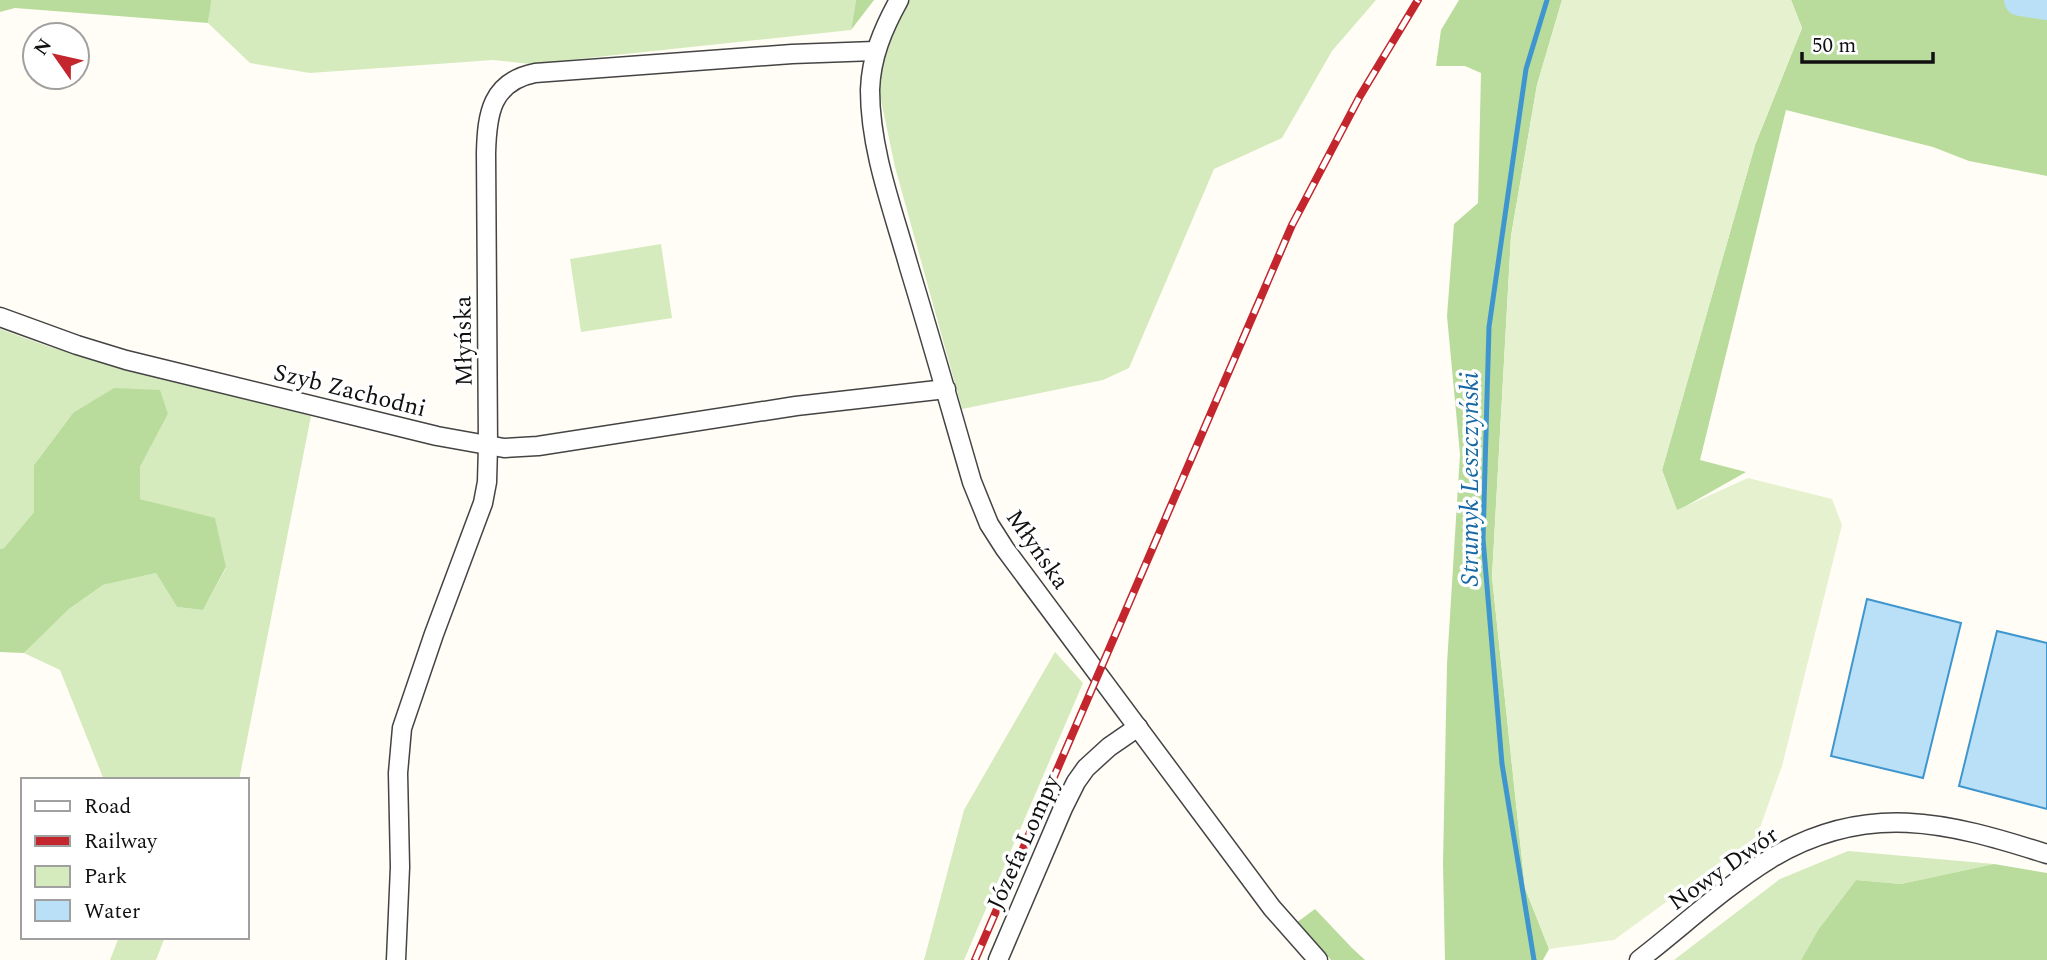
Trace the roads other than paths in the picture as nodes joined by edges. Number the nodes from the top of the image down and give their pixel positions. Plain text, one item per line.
1 (899, 0) edge
2 (876, 51) junction
3 (0, 317) edge
4 (946, 389) junction
5 (488, 446) junction
6 (1138, 727) junction
7 (2047, 854) edge
8 (396, 960) edge
9 (998, 960) edge
10 (1318, 960) edge
11 (1639, 960) edge

1 - 2 street, Młyńska
2 - 4 street, Młyńska
2 - 5 street, Młyńska
3 - 5 street, Szyb Zachodni
4 - 5 street, Szyb Zachodni
4 - 6 street, Młyńska
5 - 8 street, Młyńska
6 - 9 street, Józefa Lompy
6 - 10 street
7 - 11 street, Nowy Dwór

